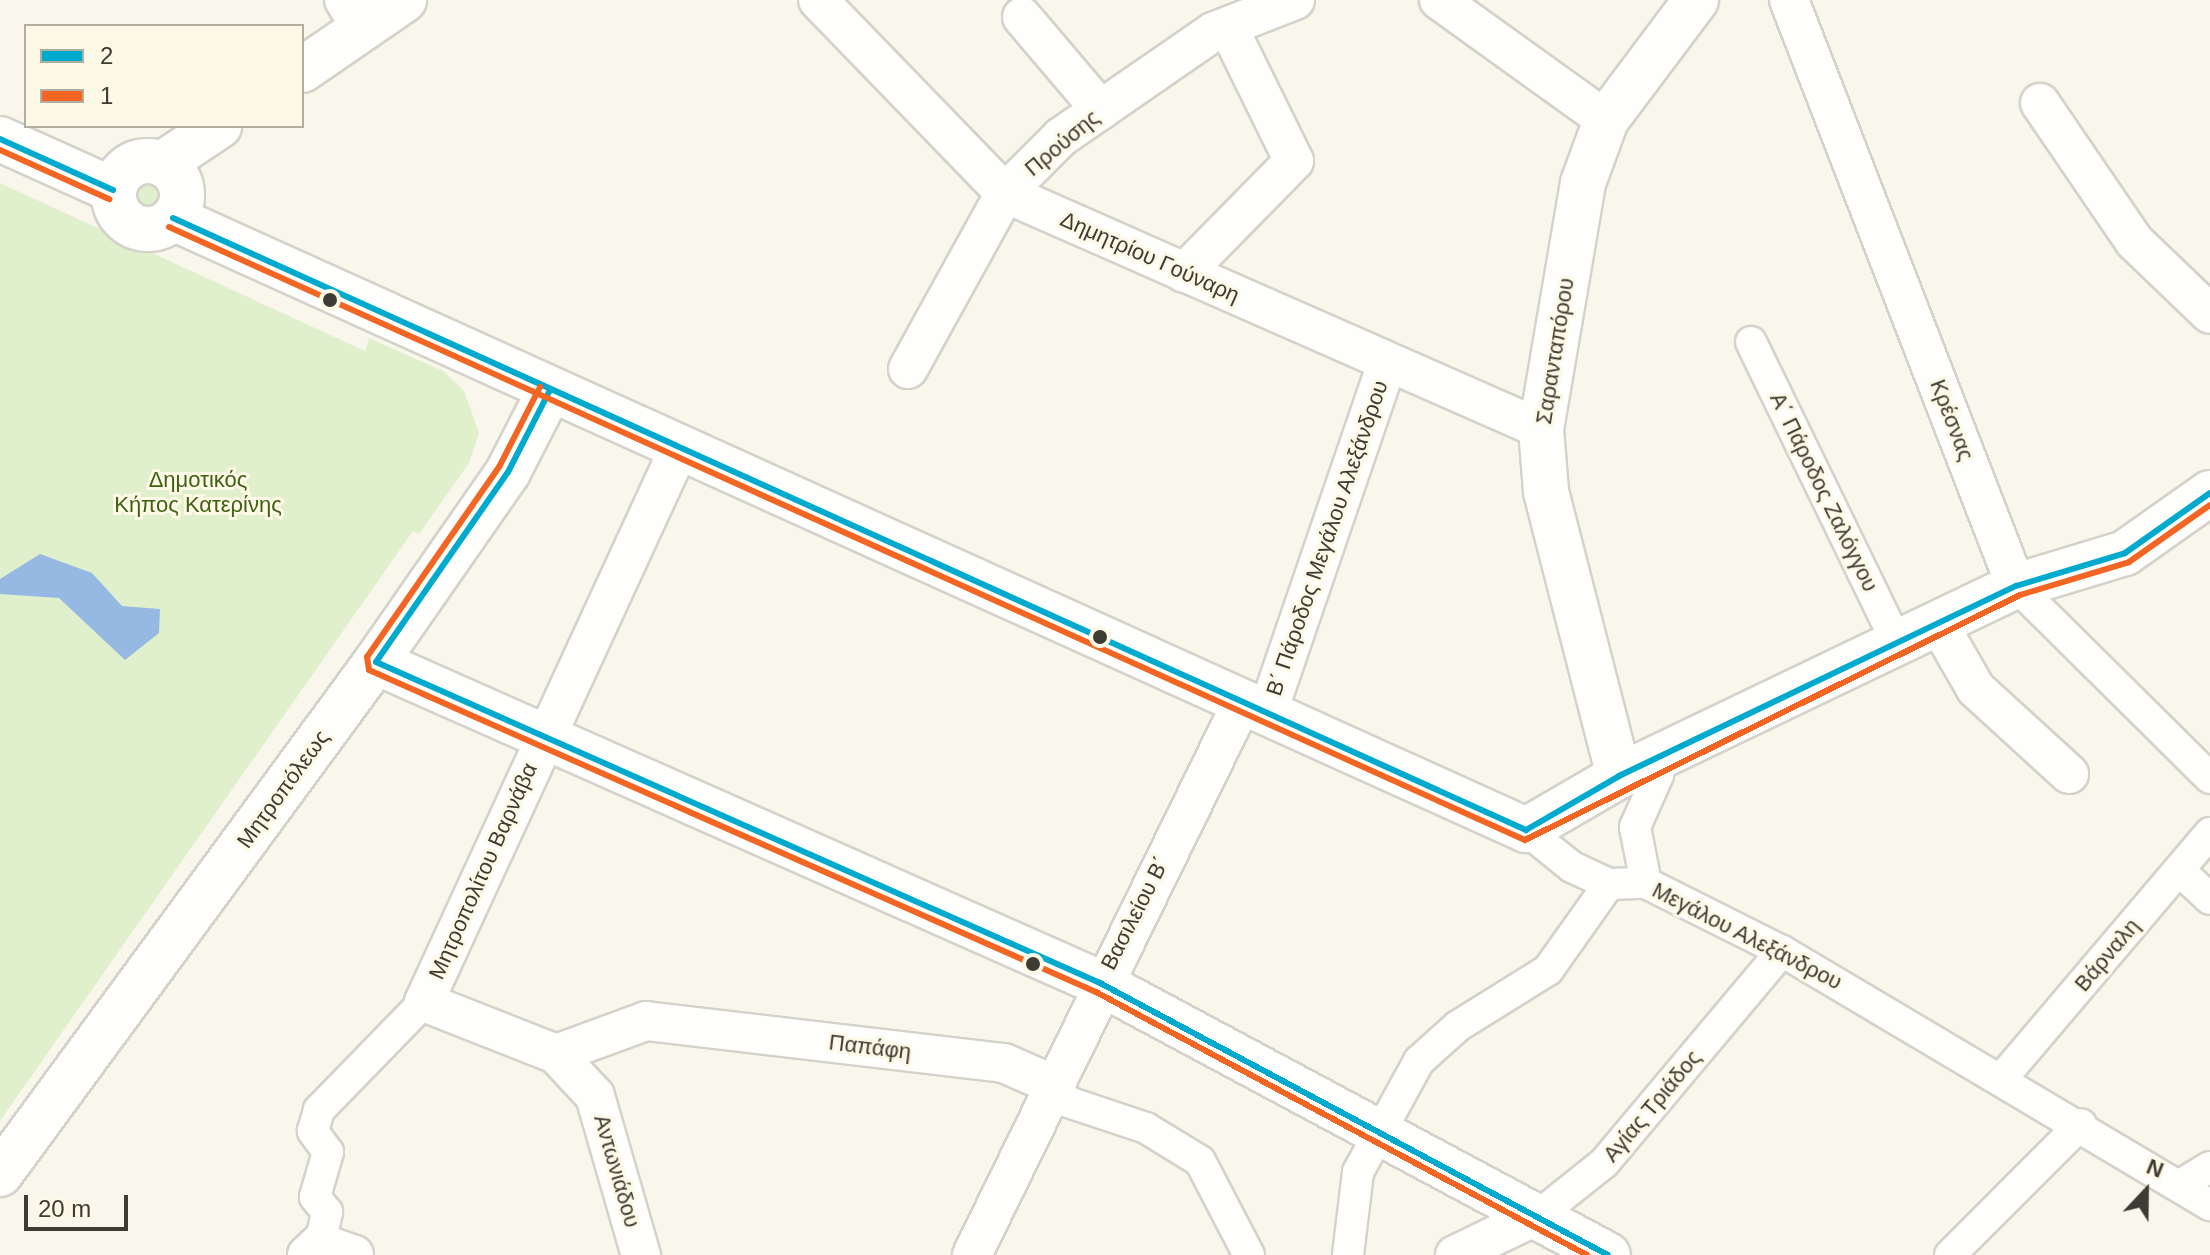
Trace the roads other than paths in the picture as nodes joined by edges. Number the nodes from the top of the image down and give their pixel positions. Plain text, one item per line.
1 (404, 0) edge
2 (818, 0) edge
3 (1295, 0) edge
4 (1439, 0) edge
5 (1696, 0) edge
6 (1789, 0) edge
7 (353, 14) edge
8 (1022, 17) dead end
9 (1228, 27) junction
10 (304, 68) edge
11 (2040, 103) dead end
12 (1101, 110) junction
13 (1606, 120) junction
14 (216, 128) edge
15 (0, 139) edge
16 (162, 164) junction
17 (113, 190) junction
18 (1005, 193) junction
19 (173, 218) junction
20 (1184, 273) junction
21 (2210, 314) edge
22 (1751, 342) dead end
23 (1387, 363) junction
24 (908, 369) dead end
25 (549, 392) junction
26 (1541, 429) junction
27 (678, 451) junction
28 (2210, 493) edge
29 (2016, 586) junction
30 (1938, 623) junction
31 (1897, 643) junction
32 (376, 662) junction
33 (1254, 709) junction
34 (544, 736) junction
35 (1635, 768) junction
36 (2069, 774) dead end
37 (2210, 778) edge
38 (1526, 830) junction
39 (2210, 833) edge
40 (2179, 870) junction
41 (1646, 883) junction
42 (1609, 884) junction
43 (2210, 899) edge
44 (1782, 951) junction
45 (1100, 983) junction
46 (424, 1002) junction
47 (556, 1054) junction
48 (2003, 1077) junction
49 (1052, 1084) junction
50 (2081, 1124) junction
51 (1380, 1128) junction
52 (2210, 1167) edge
53 (0, 1174) edge
54 (2180, 1185) junction
55 (2210, 1205) edge
56 (1540, 1214) junction
57 (327, 1251) edge
58 (641, 1255) edge
59 (972, 1255) edge
60 (1249, 1255) edge
61 (1348, 1255) edge
62 (1455, 1255) edge
63 (1608, 1255) edge
64 (1950, 1255) edge

1 - 7 street
2 - 18 street, Δημητρίου Γούναρη
3 - 9 street, Προύσης
4 - 13 street
5 - 13 street, Σαρανταπόρου
6 - 29 street, Κρέσνας
7 - 10 street
8 - 12 street
9 - 12 street, Προύσης
9 - 20 street
11 - 21 street
12 - 18 street, Προύσης
13 - 26 street, Σαρανταπόρου
14 - 16 street
15 - 17 street
16 - 17 street
16 - 19 street
17 - 19 street
18 - 20 street, Δημητρίου Γούναρη
18 - 24 street, Προύσης
19 - 25 street, Μεγάλου Αλεξάνδρου
20 - 23 street, Δημητρίου Γούναρη
22 - 31 street, Α΄ Πάροδος Ζαλόγγου
23 - 26 street, Δημητρίου Γούναρη
23 - 33 street, Β΄ Πάροδος Μεγάλου Αλεξάνδρου
25 - 27 street, Μεγάλου Αλεξάνδρου
25 - 32 street, Μητροπόλεως
26 - 35 street, Σαρανταπόρου
27 - 33 street, Μεγάλου Αλεξάνδρου
27 - 34 street, Μητροπολίτου Βαρνάβα
28 - 29 street
29 - 30 street
29 - 37 street, Κρέσνας
30 - 31 street
30 - 36 street
31 - 35 street
32 - 34 street
32 - 53 street, Μητροπόλεως
33 - 38 street, Μεγάλου Αλεξάνδρου
33 - 45 street, Βασιλείου Β΄
34 - 45 street
34 - 46 street, Μητροπολίτου Βαρνάβα
35 - 38 street
35 - 41 street
38 - 42 street, Μεγάλου Αλεξάνδρου
39 - 40 street, Βάρναλη
40 - 43 street
40 - 48 street, Βάρναλη
41 - 42 street, Μεγάλου Αλεξάνδρου
41 - 44 street, Μεγάλου Αλεξάνδρου
42 - 51 street
44 - 48 street, Μεγάλου Αλεξάνδρου
44 - 56 street, Αγίας Τριάδος
45 - 49 street, Βασιλείου Β΄
45 - 51 street
46 - 47 street
46 - 57 street, Μητροπολίτου Βαρνάβα
47 - 49 street, Παπάφη
47 - 58 street, Αντωνιάδου
48 - 50 street, Μεγάλου Αλεξάνδρου
49 - 59 street, Βασιλείου Β΄
49 - 60 street, Παπάφη
50 - 54 street, Μεγάλου Αλεξάνδρου
50 - 64 street
51 - 56 street
51 - 61 street
52 - 54 street
54 - 55 street, Μεγάλου Αλεξάνδρου
56 - 62 street, Αγίας Τριάδος
56 - 63 street

